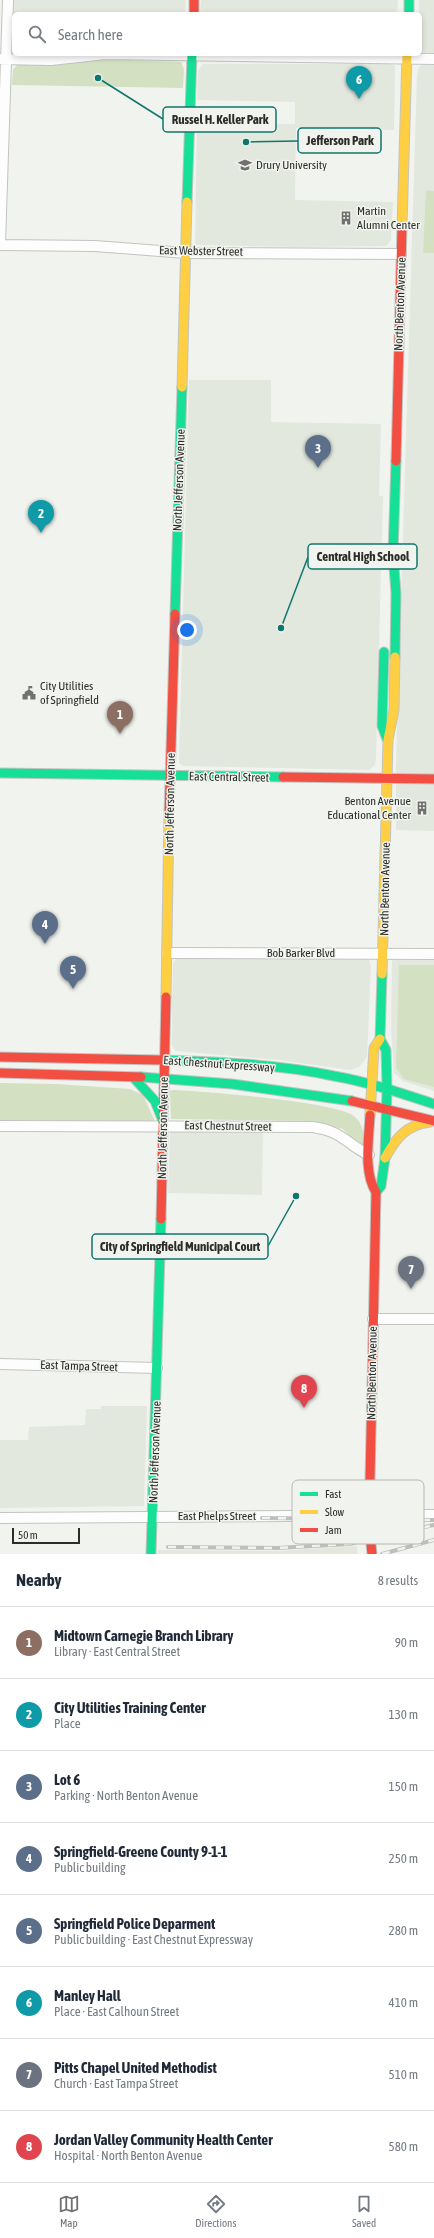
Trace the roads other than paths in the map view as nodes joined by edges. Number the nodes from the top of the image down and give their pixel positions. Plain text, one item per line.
1 (8, 0) edge
2 (194, 0) edge
3 (409, 0) edge
4 (194, 12) edge
5 (409, 12) edge
6 (87, 56) edge
7 (192, 56) edge
8 (407, 56) edge
9 (434, 59) edge
10 (3, 60) edge
11 (0, 244) edge
12 (186, 253) junction
13 (401, 254) junction
14 (393, 554) junction
15 (386, 596) dead end
16 (385, 642) dead end
17 (388, 740) junction
18 (0, 773) edge
19 (170, 776) junction
20 (387, 779) junction
21 (434, 779) edge
22 (167, 953) junction
23 (383, 953) junction
24 (434, 954) edge
25 (380, 1039) junction
26 (0, 1057) edge
27 (164, 1060) junction
28 (0, 1073) edge
29 (134, 1078) junction
30 (164, 1080) junction
31 (371, 1083) junction
32 (387, 1089) junction
33 (370, 1104) junction
34 (434, 1104) edge
35 (386, 1109) junction
36 (434, 1121) edge
37 (163, 1124) junction
38 (0, 1126) edge
39 (369, 1156) junction
40 (385, 1158) junction
41 (376, 1192) junction
42 (373, 1319) junction
43 (434, 1319) edge
44 (0, 1364) edge
45 (157, 1368) junction
46 (370, 1480) edge
47 (424, 1515) edge
48 (434, 1515) edge
49 (153, 1516) junction
50 (292, 1516) edge
51 (0, 1518) edge
52 (371, 1544) edge
53 (151, 1554) edge
54 (372, 1554) edge

1 - 10 street
2 - 4 main road
3 - 5 main road
6 - 10 street
7 - 12 main road, North Jefferson Avenue
8 - 9 street
8 - 13 main road, North Benton Avenue
10 - 11 street
11 - 12 street, East Webster Street
12 - 13 street, East Webster Street
12 - 19 main road, North Jefferson Avenue
13 - 14 main road, North Benton Avenue
14 - 15 main road, North Benton Avenue
14 - 17 main road, North Benton Avenue
16 - 17 main road, North Benton Avenue
17 - 20 main road, North Benton Avenue
18 - 19 main road, East Central Street
19 - 20 main road, East Central Street
19 - 22 main road, North Jefferson Avenue
20 - 21 main road, East Central Street
20 - 23 main road, North Benton Avenue
22 - 23 street, Bob Barker Blvd
22 - 27 main road, North Jefferson Avenue
23 - 24 street, Bob Barker Blvd
23 - 25 main road, North Benton Avenue
25 - 31 main road, North Benton Avenue
25 - 32 main road, North Benton Avenue
26 - 27 main road, East Chestnut Expressway
27 - 30 main road, North Jefferson Avenue
27 - 31 main road, East Chestnut Expressway
28 - 29 main road, East Chestnut Expressway
29 - 30 main road, East Chestnut Expressway
29 - 37 main road
30 - 33 main road, East Chestnut Expressway
30 - 37 main road, North Jefferson Avenue
31 - 32 main road, East Chestnut Expressway
31 - 33 main road, North Benton Avenue
32 - 34 main road, East Chestnut Expressway
32 - 35 main road, North Benton Avenue
33 - 35 main road, East Chestnut Expressway
33 - 39 main road, North Benton Avenue
35 - 36 main road, East Chestnut Expressway
35 - 40 main road, North Benton Avenue
36 - 40 main road
37 - 38 street, East Chestnut Street
37 - 39 street, East Chestnut Street
37 - 45 main road, North Jefferson Avenue
39 - 41 main road, North Benton Avenue
40 - 41 main road, North Benton Avenue
41 - 42 main road, North Benton Avenue
42 - 43 street
42 - 46 main road, North Benton Avenue, bridge
44 - 45 street, East Tampa Street
45 - 49 main road, North Jefferson Avenue
47 - 48 street, East Phelps Street
49 - 50 street, East Phelps Street
49 - 51 street, East Phelps Street
49 - 53 main road, North Jefferson Avenue
52 - 54 main road, North Benton Avenue, bridge

